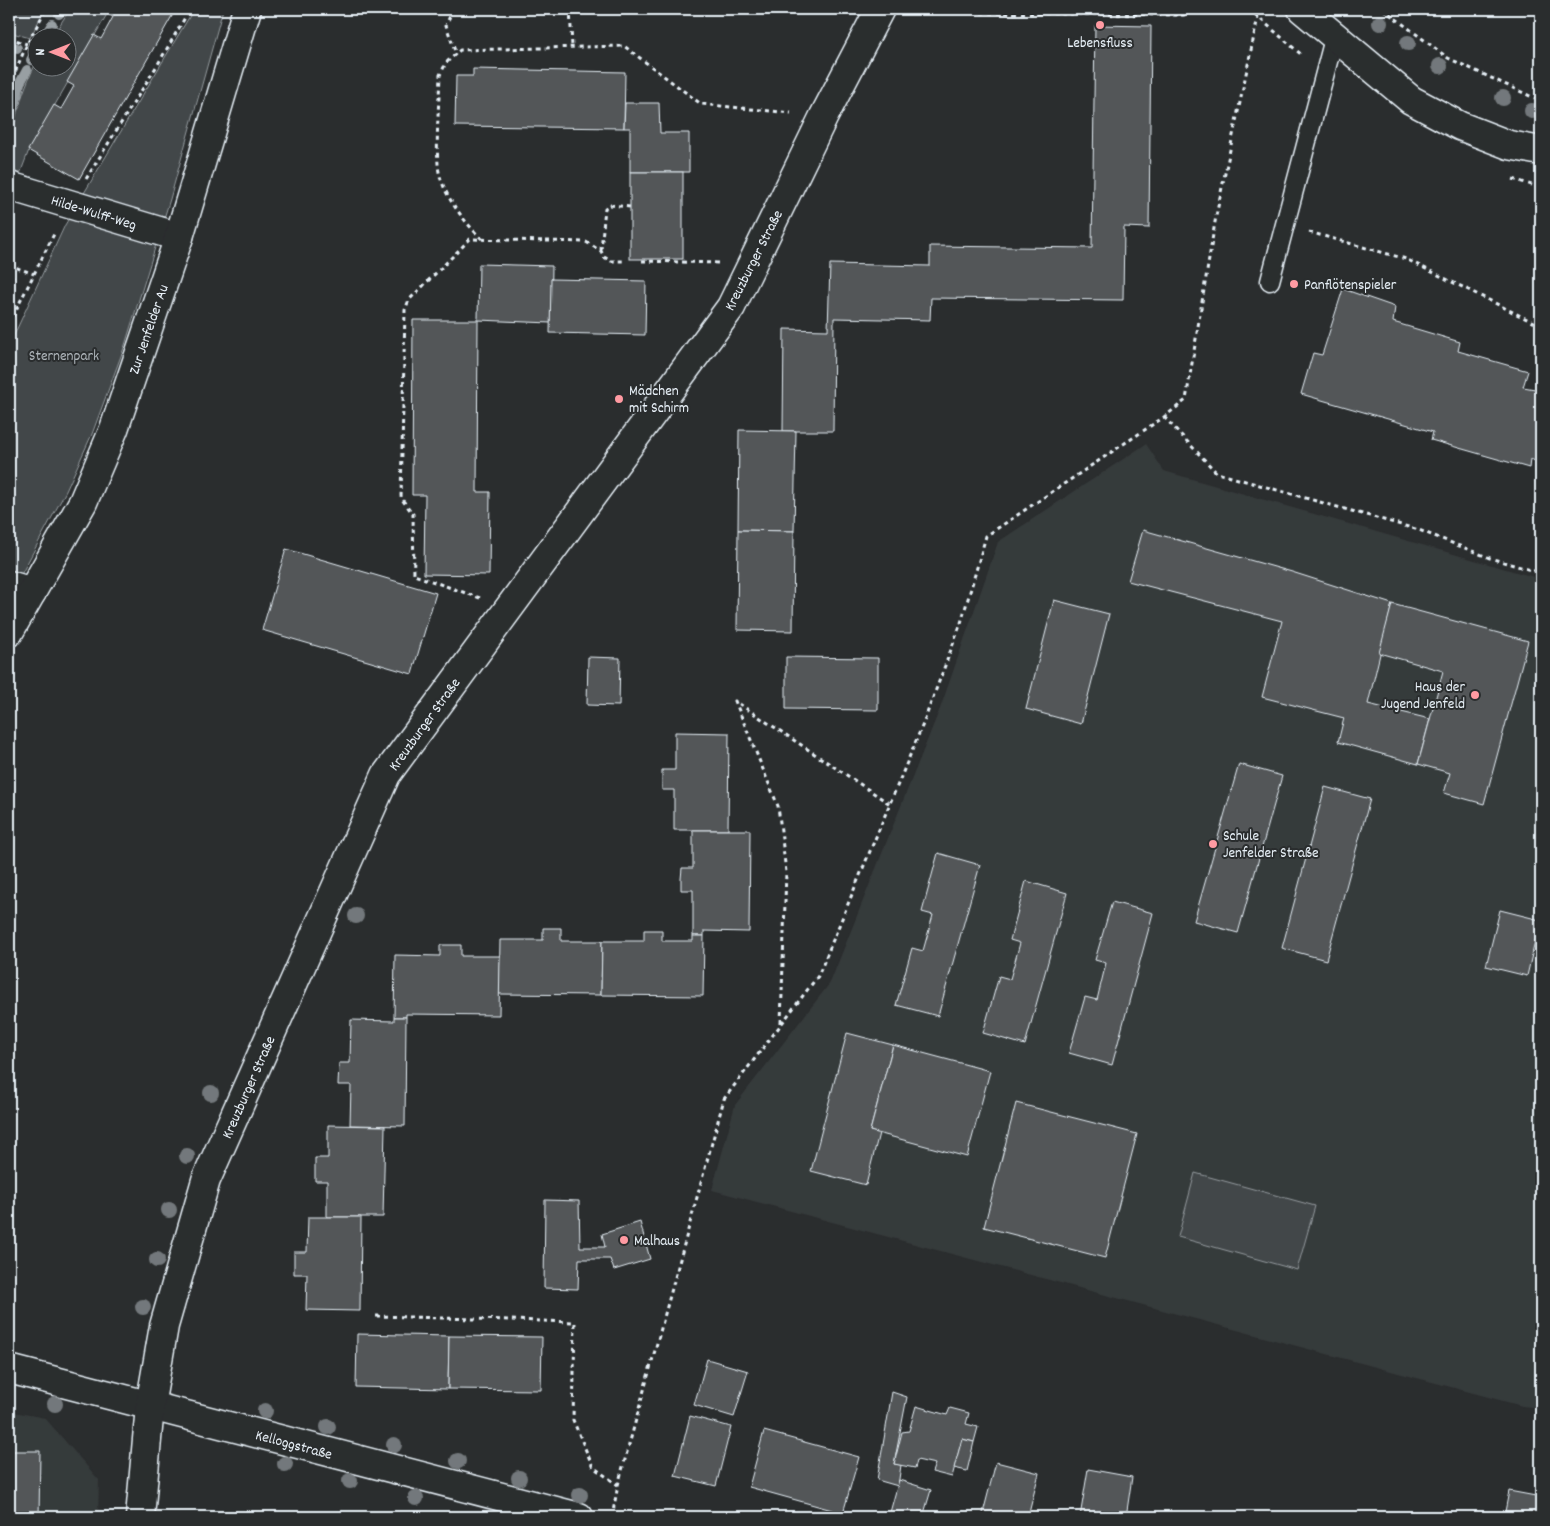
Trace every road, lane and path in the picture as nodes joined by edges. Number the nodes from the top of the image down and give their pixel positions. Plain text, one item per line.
1 (46, 9) edge
2 (190, 9) edge
3 (247, 9) edge
4 (453, 9) edge
5 (570, 9) edge
6 (1190, 9) edge
7 (1249, 9) edge
8 (1302, 9) edge
9 (1383, 9) edge
10 (891, 10) edge
11 (1335, 35) junction
12 (9, 38) edge
13 (27, 44) junction
14 (572, 47) junction
15 (456, 54) junction
16 (9, 86) edge
17 (1541, 101) edge
18 (824, 116) junction
19 (1541, 152) edge
20 (9, 186) edge
21 (69, 204) junction
22 (630, 207) dead end
23 (1284, 226) junction
24 (179, 237) junction
25 (482, 239) junction
26 (601, 251) junction
27 (625, 261) dead end
28 (642, 262) dead end
29 (753, 263) junction
30 (9, 265) edge
31 (34, 274) junction
32 (1270, 281) dead end
33 (9, 324) edge
34 (1541, 326) edge
35 (1164, 417) junction
36 (1541, 573) edge
37 (20, 589) edge
38 (508, 609) junction
39 (9, 632) edge
40 (890, 804) junction
41 (781, 1024) junction
42 (376, 1316) dead end
43 (9, 1369) edge
44 (150, 1406) junction
45 (618, 1485) junction
46 (140, 1517) edge
47 (579, 1517) edge
48 (612, 1517) edge

1 - 13 path
2 - 21 path
3 - 24 street, Zur Jenfelder Au
4 - 15 path
5 - 14 path
6 - 10 path
7 - 35 path
8 - 11 street
9 - 17 path
10 - 18 street, Kreuzburger Straße
11 - 19 street
11 - 23 lane
12 - 13 path
13 - 16 path
14 - 15 path
14 - 18 path
15 - 25 path
18 - 29 street, Kreuzburger Straße
20 - 21 street, Hilde-Wulff-Weg
21 - 24 street, Hilde-Wulff-Weg
21 - 31 path
22 - 26 path
23 - 32 lane
23 - 34 path
24 - 37 street, Zur Jenfelder Au
25 - 26 path
25 - 38 path
26 - 27 path
28 - 29 path
29 - 38 street, Kreuzburger Straße
30 - 31 path
31 - 33 path
35 - 36 path
35 - 40 path
37 - 39 street, Zur Jenfelder Au
38 - 44 street, Kreuzburger Straße
40 - 41 path
40 - 41 path
41 - 45 path
42 - 45 path
43 - 44 street, Kelloggstraße
44 - 46 street, Kreuzburger Straße
44 - 47 street, Kelloggstraße
45 - 48 path

